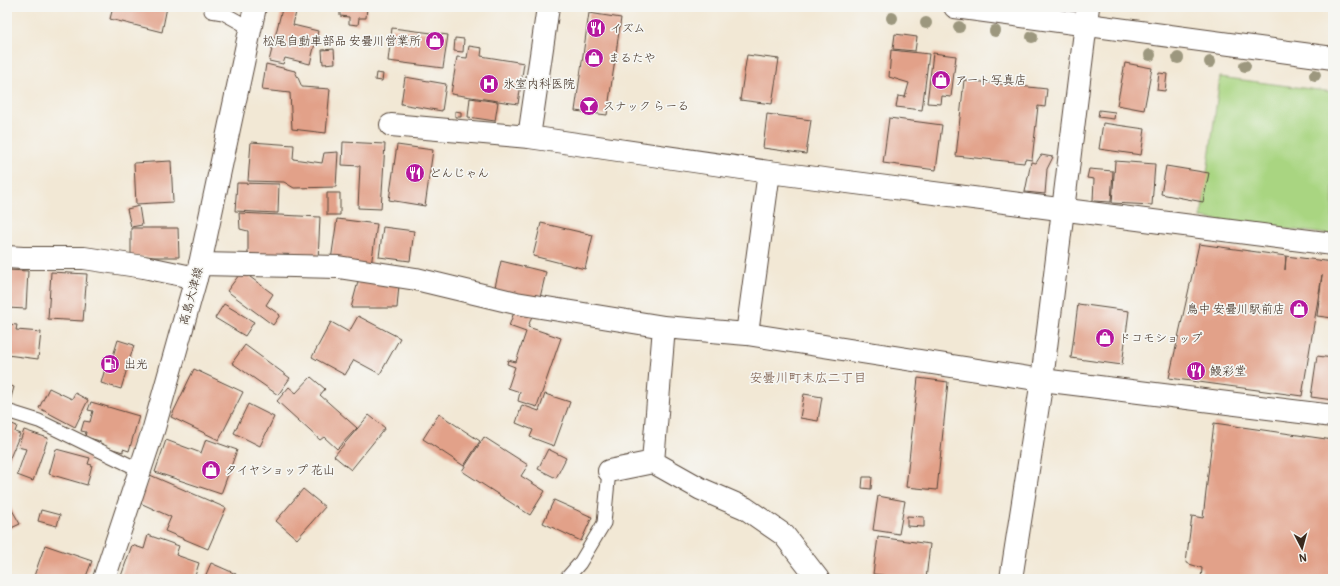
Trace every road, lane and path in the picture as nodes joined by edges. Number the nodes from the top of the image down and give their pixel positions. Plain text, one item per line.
1 (255, 7) edge
2 (548, 7) edge
3 (955, 7) edge
4 (211, 11) dead end
5 (1087, 16) edge
6 (250, 28) junction
7 (1333, 58) edge
8 (391, 125) dead end
9 (529, 137) junction
10 (769, 172) junction
11 (1063, 209) junction
12 (1333, 244) edge
13 (7, 257) edge
14 (198, 271) junction
15 (664, 327) junction
16 (747, 334) junction
17 (1042, 380) junction
18 (7, 411) edge
19 (1333, 416) edge
20 (653, 462) junction
21 (140, 470) junction
22 (609, 471) joint
23 (104, 579) edge
24 (566, 579) edge
25 (818, 579) edge
26 (1011, 579) edge

1 - 6 street, 高島大津線
2 - 9 street
3 - 5 street
4 - 6 lane
5 - 7 street
5 - 11 street
6 - 14 street, 高島大津線
8 - 9 street
9 - 10 street
10 - 11 street
10 - 16 street
11 - 12 street
11 - 17 street
13 - 14 street
14 - 15 street
14 - 21 street, 高島大津線
15 - 16 street
15 - 20 street
16 - 17 street
17 - 19 street
17 - 26 street
18 - 21 lane
20 - 22 street
20 - 25 street
21 - 23 street, 高島大津線
22 - 24 lane

